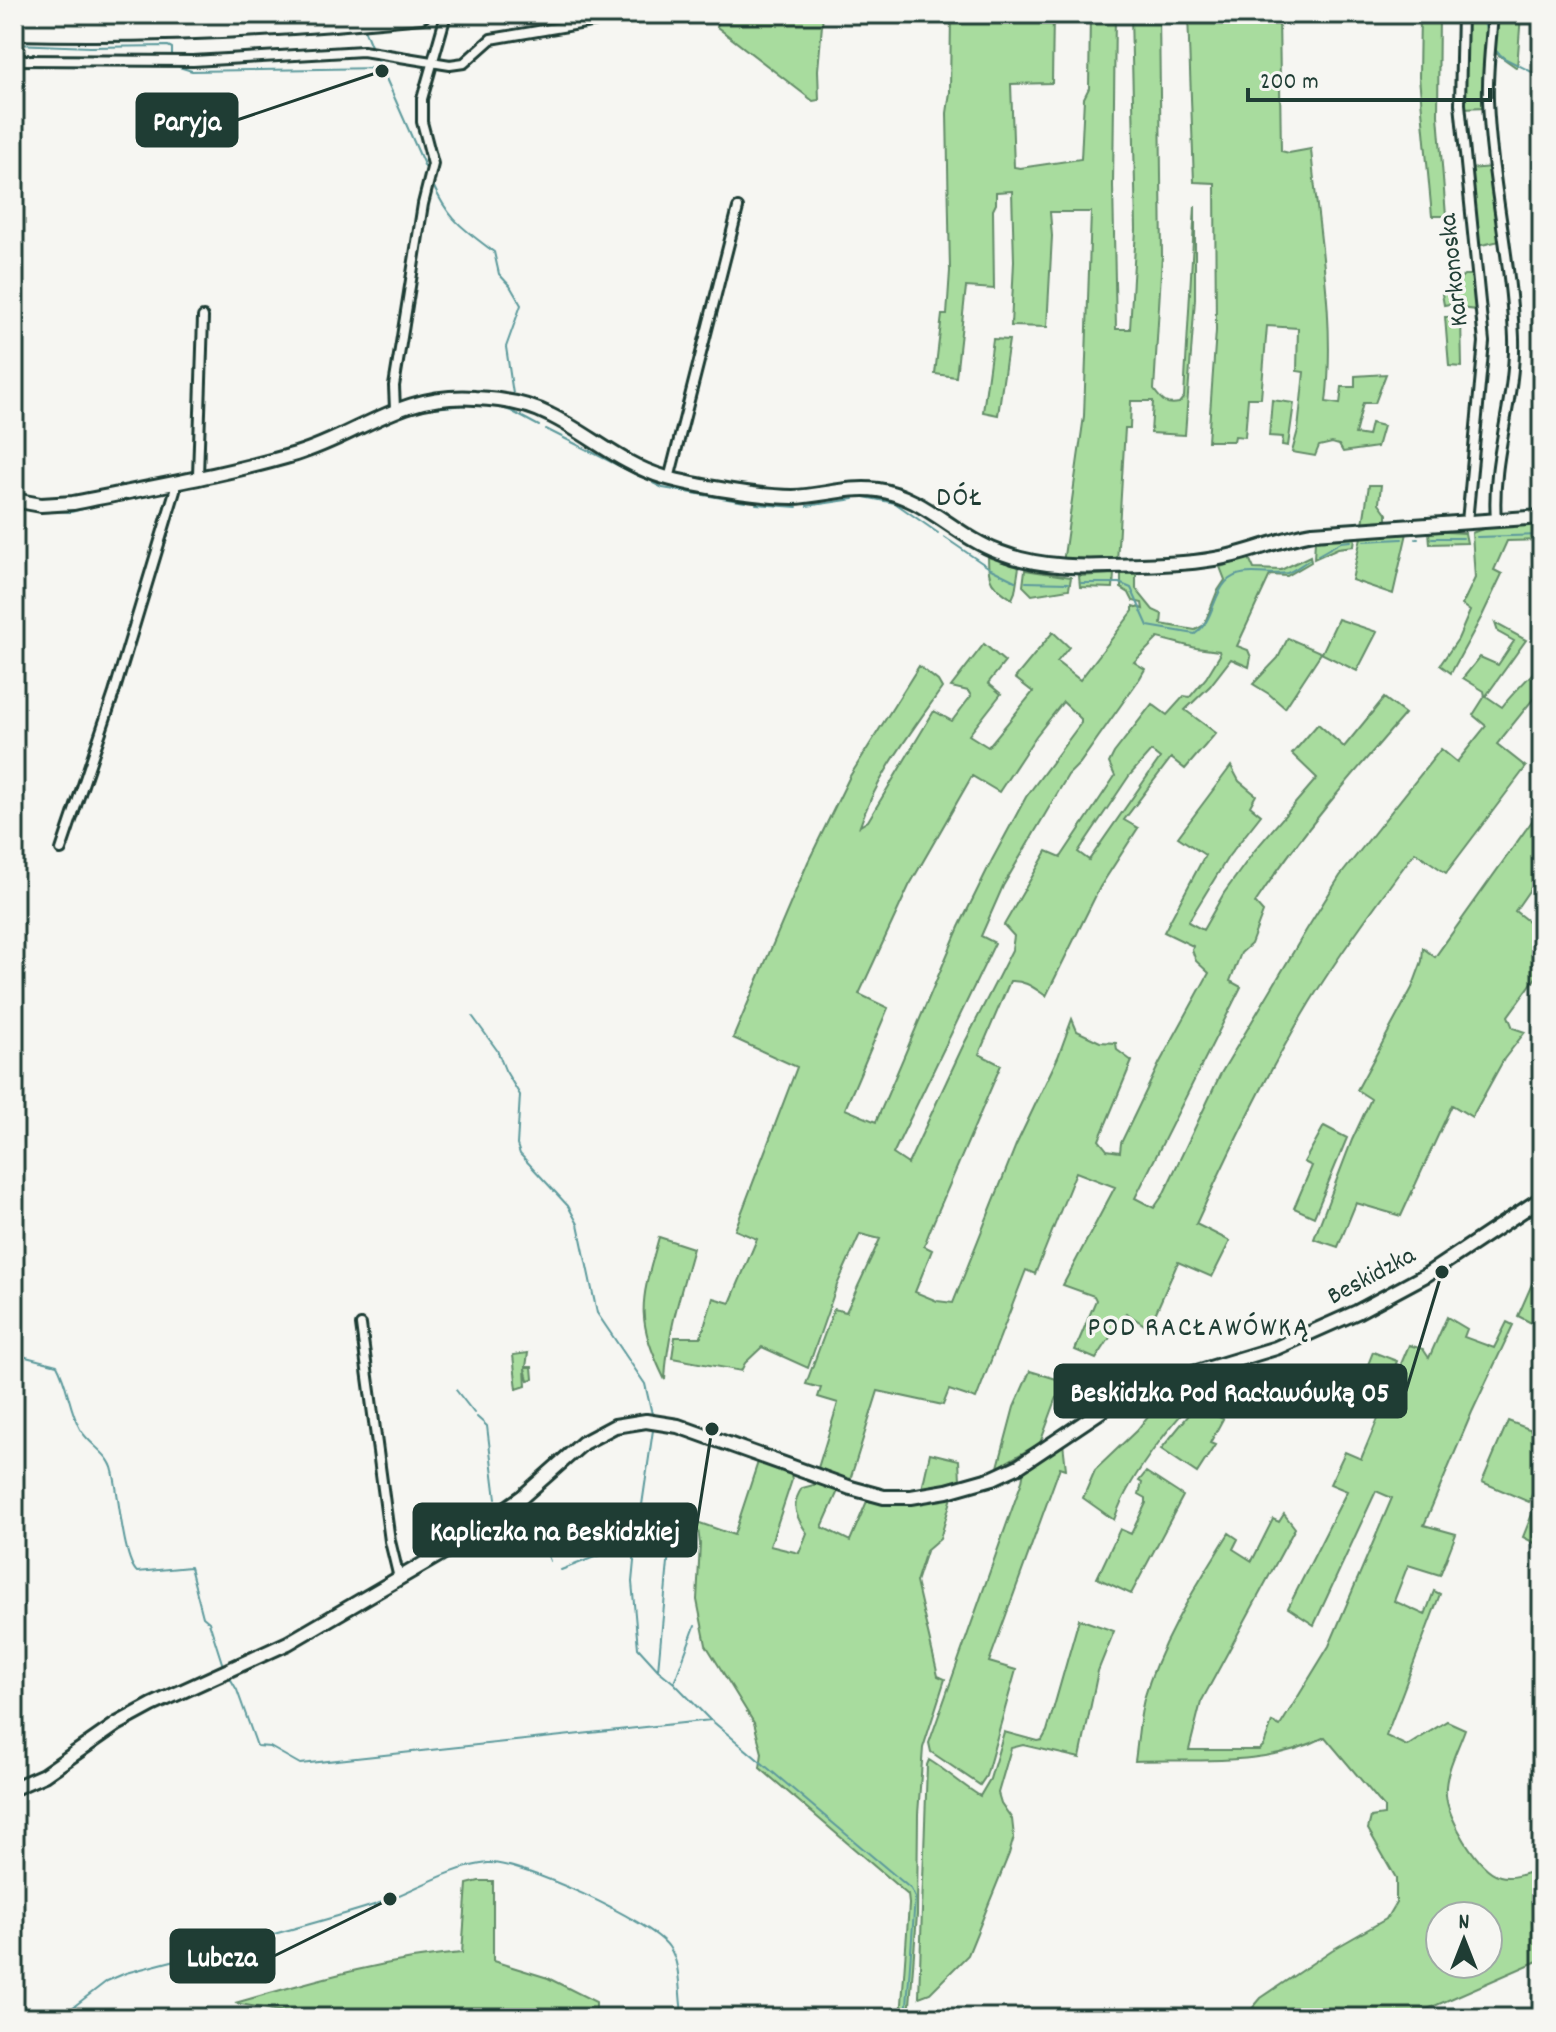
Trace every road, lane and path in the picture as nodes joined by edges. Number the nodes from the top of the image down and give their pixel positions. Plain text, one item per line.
1 (236, 14) edge
2 (421, 14) edge
3 (638, 14) edge
4 (1462, 14) edge
5 (1493, 14) edge
6 (14, 16) edge
7 (444, 22) dead end
8 (14, 31) edge
9 (14, 60) edge
10 (433, 63) junction
11 (738, 208) dead end
12 (203, 317) dead end
13 (395, 409) junction
14 (198, 476) junction
15 (669, 479) junction
16 (175, 481) junction
17 (14, 500) edge
18 (1542, 517) edge
19 (1496, 520) junction
20 (1467, 522) junction
21 (61, 850) dead end
22 (1542, 1198) edge
23 (361, 1325) dead end
24 (399, 1578) junction
25 (14, 1788) edge

1 - 6 highway
2 - 8 highway
3 - 10 street
4 - 20 street, Karkonoska
5 - 19 street, Karkonoska
7 - 10 street
9 - 10 street
10 - 13 street
11 - 15 street
12 - 14 street
13 - 14 street
13 - 15 street
14 - 16 street
15 - 20 street
16 - 17 street
16 - 21 street
18 - 19 street
19 - 20 street
22 - 24 street, Beskidzka
23 - 24 street
24 - 25 street, Beskidzka

